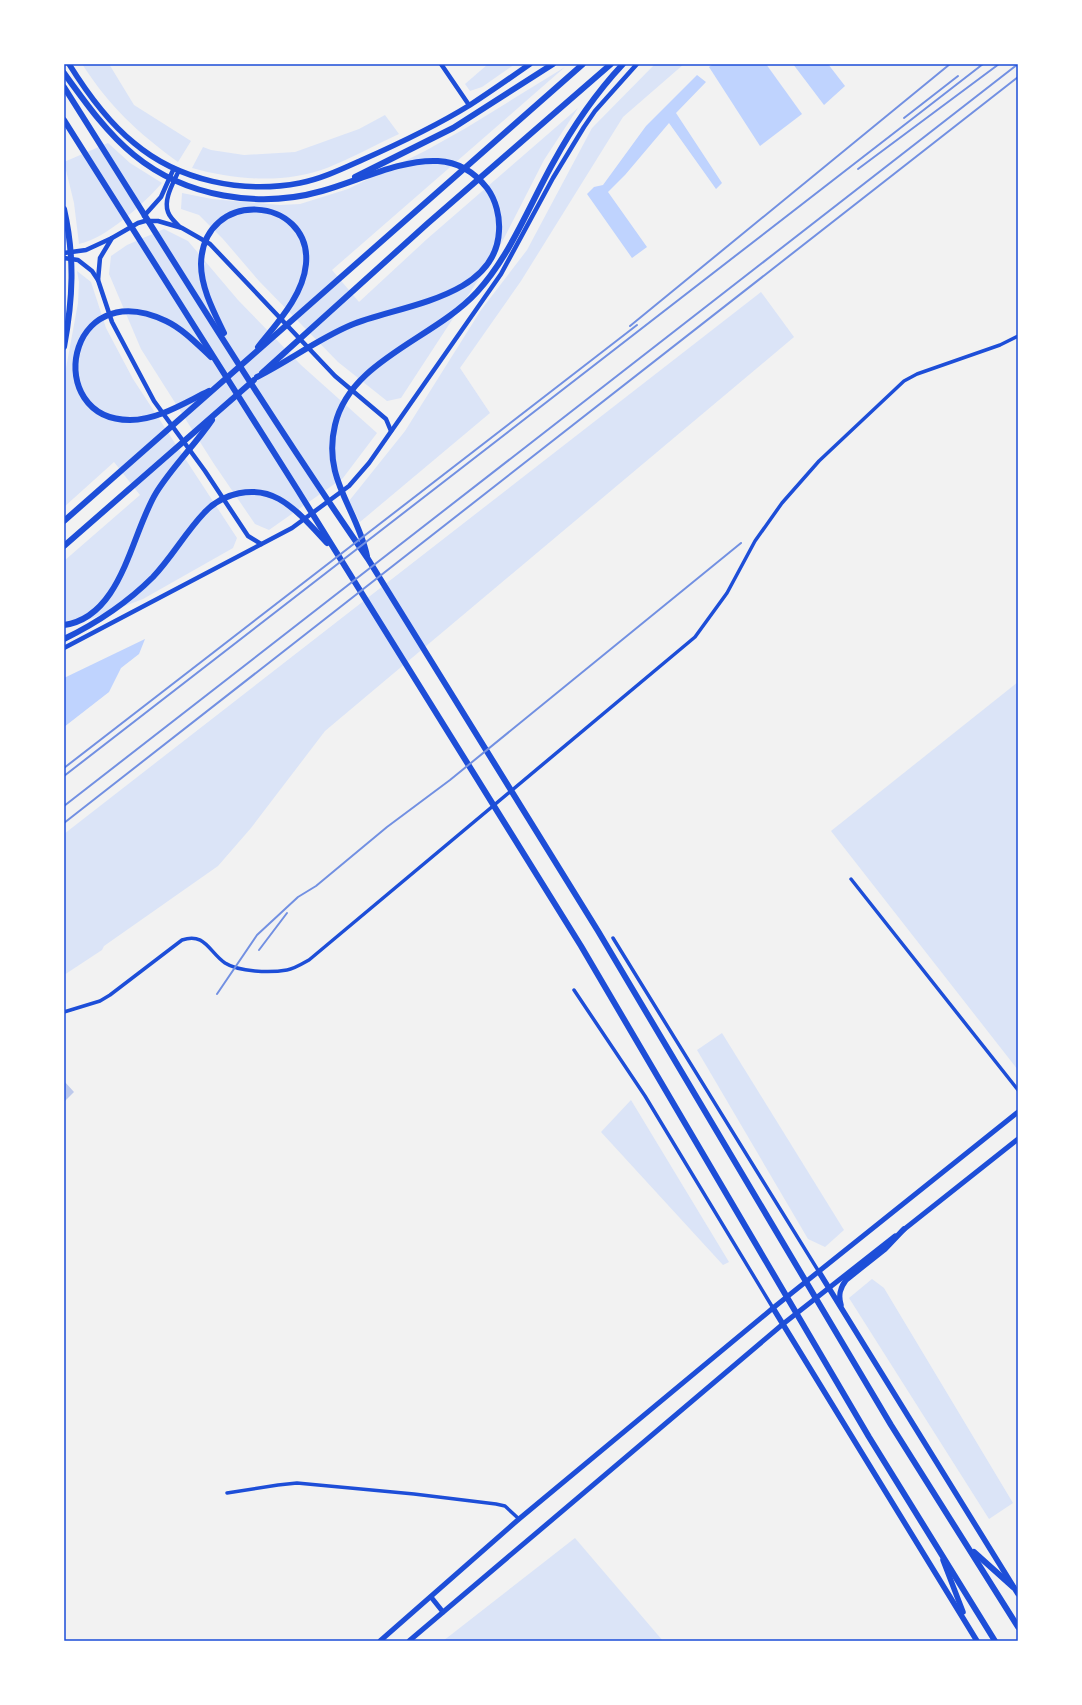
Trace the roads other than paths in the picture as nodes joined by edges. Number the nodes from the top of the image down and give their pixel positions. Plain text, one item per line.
1 (69, 64) edge
2 (441, 64) edge
3 (530, 64) edge
4 (553, 64) edge
5 (583, 64) edge
6 (611, 64) edge
7 (623, 64) edge
8 (637, 64) edge
9 (64, 73) edge
10 (64, 86) edge
11 (469, 105) junction
12 (64, 120) edge
13 (177, 169) junction
14 (345, 183) junction
15 (64, 209) edge
16 (138, 222) junction
17 (182, 228) junction
18 (112, 238) junction
19 (64, 253) edge
20 (64, 258) edge
21 (98, 280) junction
22 (1018, 336) edge
23 (64, 347) edge
24 (235, 356) junction
25 (250, 358) junction
26 (216, 361) junction
27 (257, 378) junction
28 (216, 388) junction
29 (219, 411) junction
30 (391, 431) junction
31 (64, 522) edge
32 (262, 544) junction
33 (64, 546) edge
34 (334, 550) junction
35 (368, 559) junction
36 (64, 625) edge
37 (64, 639) edge
38 (64, 648) edge
39 (852, 879) dead end
40 (613, 938) dead end
41 (574, 990) dead end
42 (64, 1012) edge
43 (1018, 1090) edge
44 (1018, 1112) edge
45 (1018, 1139) edge
46 (904, 1229) junction
47 (819, 1272) junction
48 (828, 1287) junction
49 (774, 1308) junction
50 (843, 1311) junction
51 (783, 1324) junction
52 (227, 1494) dead end
53 (519, 1520) junction
54 (968, 1547) junction
55 (941, 1554) junction
56 (1014, 1587) junction
57 (1018, 1594) edge
58 (431, 1597) junction
59 (443, 1612) junction
60 (967, 1624) junction
61 (1018, 1627) edge
62 (380, 1641) edge
63 (409, 1641) edge
64 (977, 1641) edge
65 (995, 1641) edge

1 - 13 main road
2 - 11 street
3 - 11 main road
4 - 14 highway
5 - 25 highway
6 - 27 highway
7 - 35 highway
8 - 30 street
9 - 14 highway
10 - 24 highway
11 - 13 main road
12 - 26 highway
13 - 16 street
13 - 17 street
14 - 27 highway
15 - 23 highway
16 - 17 street
16 - 18 street
17 - 30 street
18 - 19 street
18 - 21 street
20 - 21 street
21 - 32 street
22 - 42 street
24 - 25 highway
24 - 35 highway
25 - 28 highway
26 - 28 highway
26 - 34 highway
27 - 29 highway
28 - 31 highway
29 - 33 highway
29 - 36 highway
30 - 32 street
32 - 38 street
34 - 37 highway
34 - 55 highway
35 - 54 highway
39 - 43 street
40 - 47 street
41 - 49 street
44 - 47 main road
45 - 46 main road
46 - 48 main road
46 - 50 main road
47 - 48 main road
47 - 49 main road
48 - 50 main road
48 - 51 main road
49 - 51 main road
49 - 53 main road
50 - 56 main road
51 - 59 main road
51 - 60 main road
52 - 53 street
53 - 58 main road
54 - 56 highway
54 - 61 highway
55 - 60 main road
55 - 65 highway
56 - 57 main road
58 - 59 main road
58 - 62 main road
59 - 63 main road
60 - 64 main road

